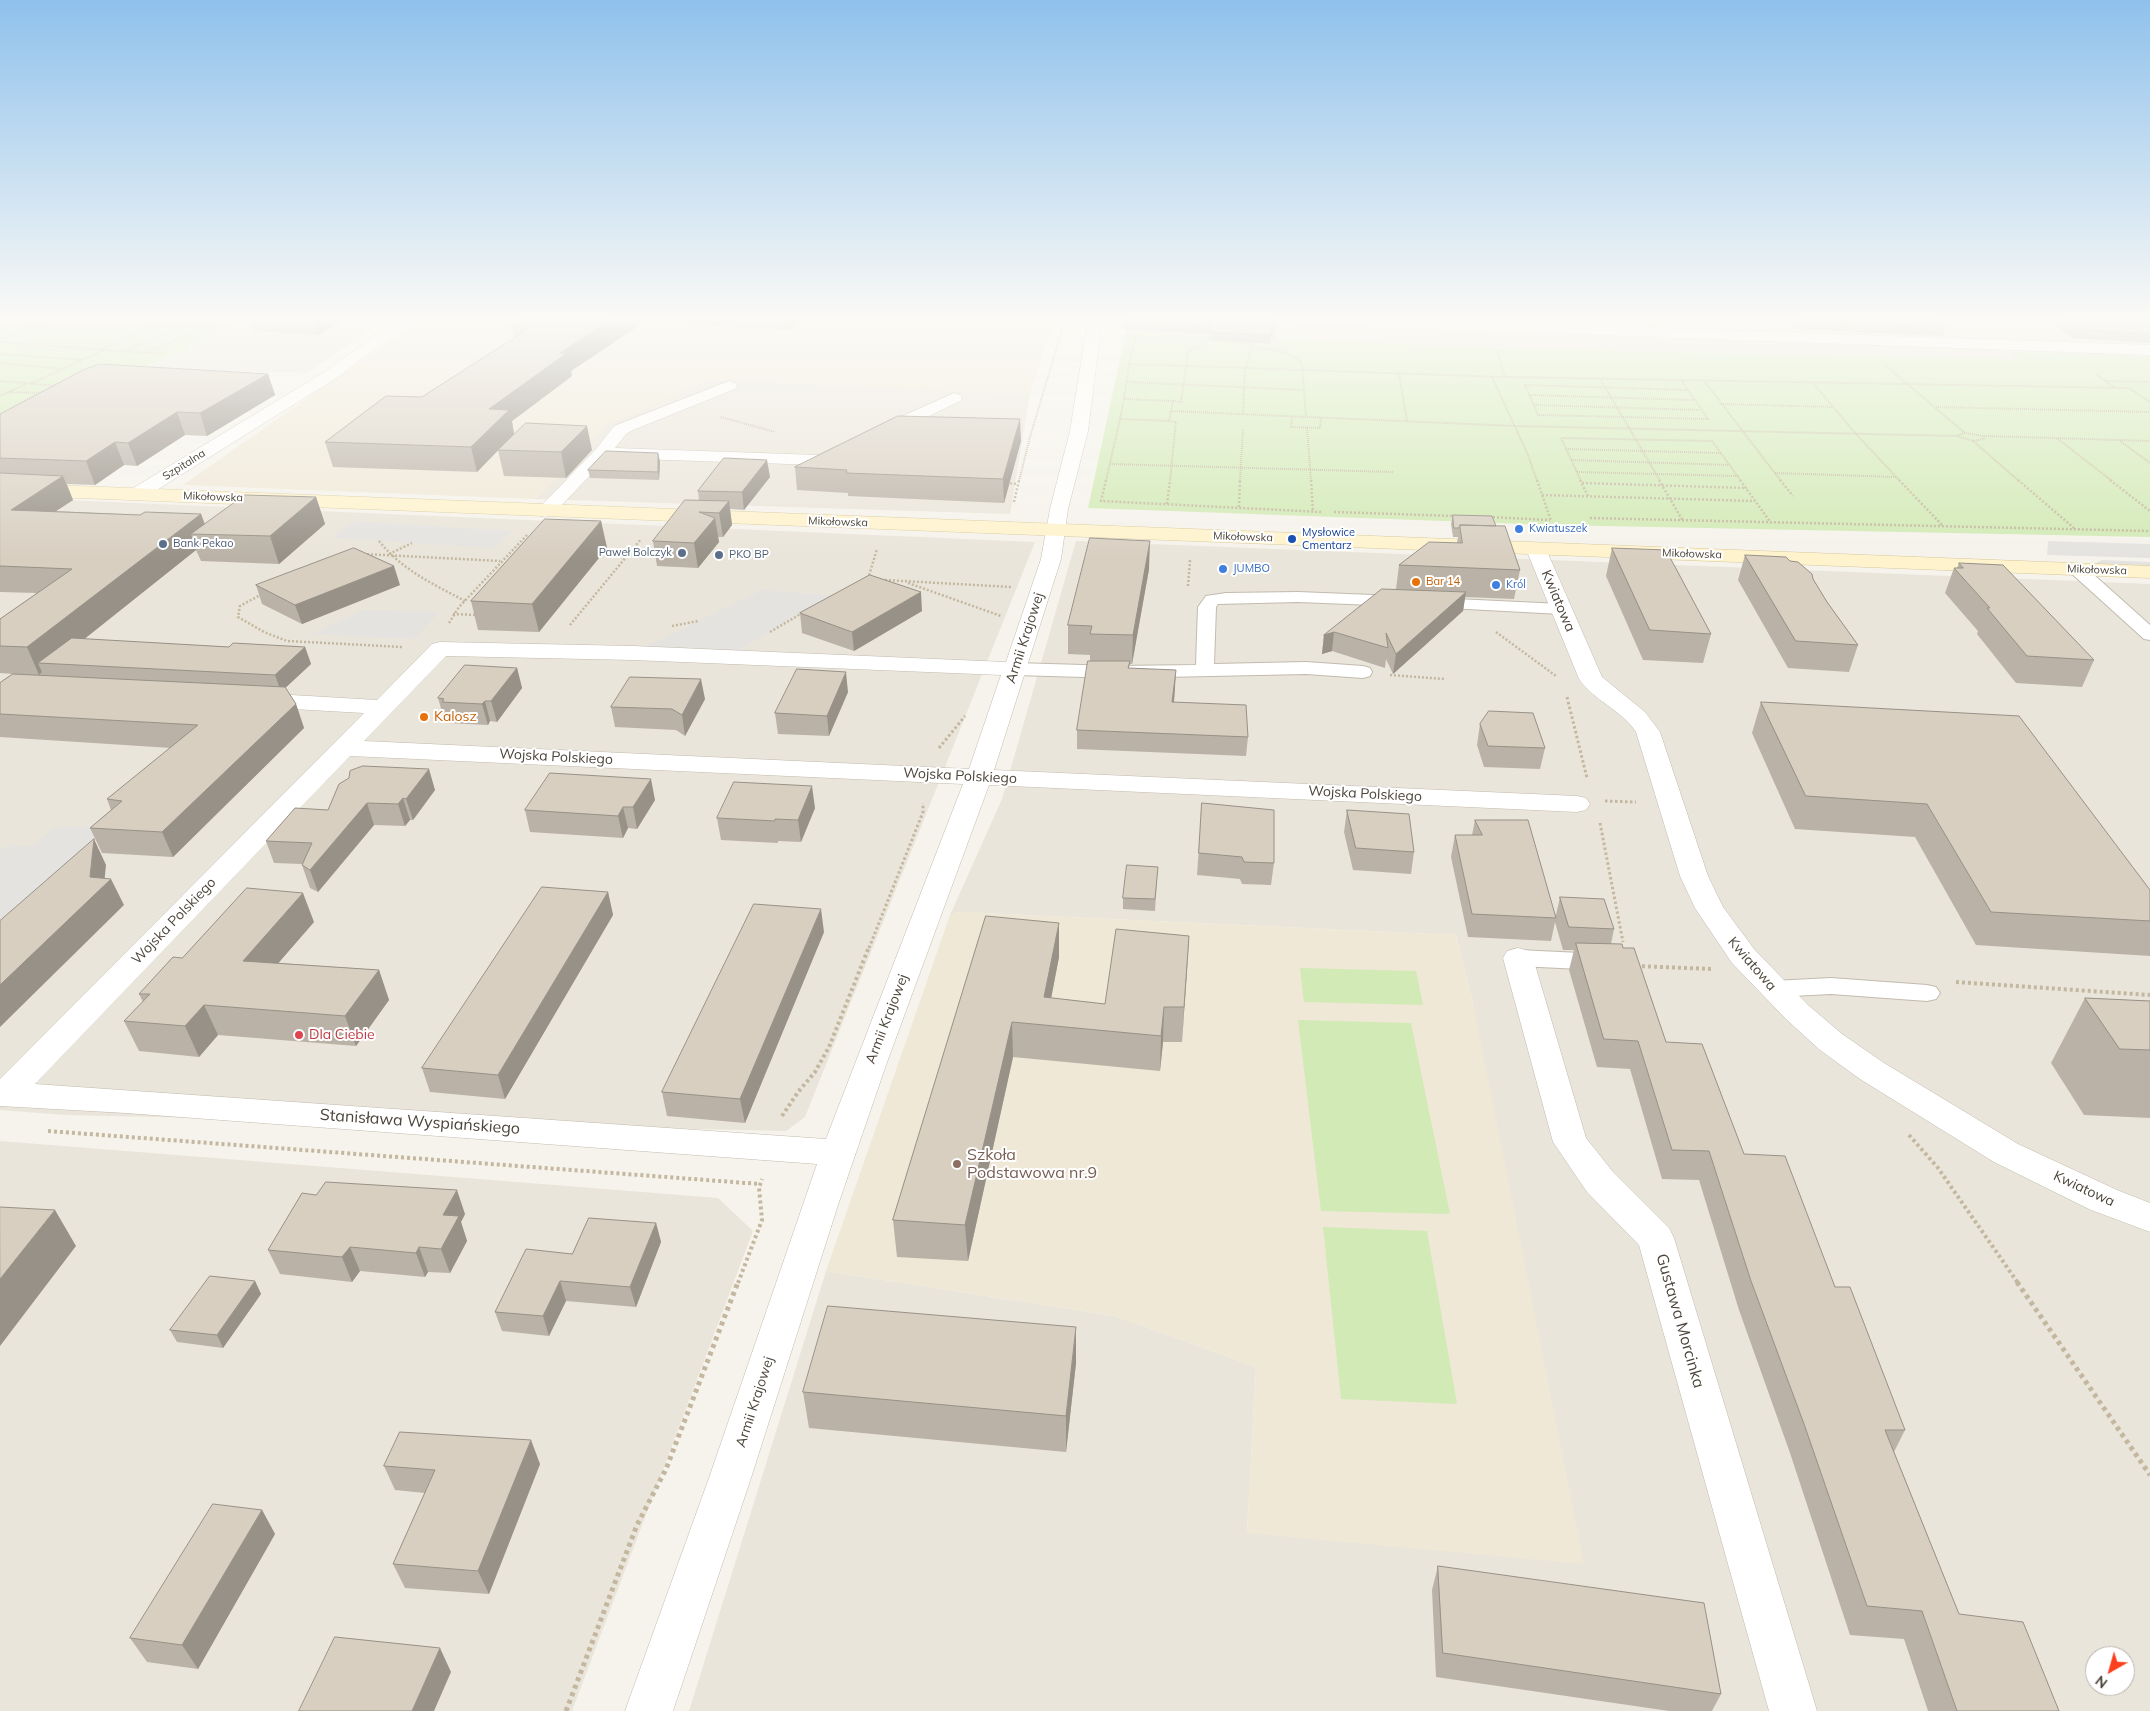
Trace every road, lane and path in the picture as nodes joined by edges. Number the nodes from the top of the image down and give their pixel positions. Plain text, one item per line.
1 (1124, 399) edge
2 (290, 400) edge
3 (694, 400) edge
4 (950, 400) edge
5 (1041, 400) edge
6 (1083, 400) edge
7 (1145, 400) edge
8 (1181, 400) edge
9 (1244, 400) edge
10 (1304, 400) edge
11 (1404, 400) edge
12 (1503, 400) edge
13 (1531, 400) edge
14 (1612, 400) edge
15 (1690, 400) edge
16 (1694, 400) joint
17 (1718, 400) edge
18 (1827, 400) edge
19 (1926, 400) edge
20 (1173, 401) junction
21 (1721, 404) junction
22 (1534, 405) junction
23 (1616, 407) junction
24 (1833, 407) junction
25 (1935, 408) junction
26 (1701, 410) junction
27 (1171, 411) junction
28 (2150, 412) edge
29 (1243, 414) junction
30 (1292, 416) junction
31 (1306, 417) junction
32 (1622, 417) junction
33 (1321, 418) junction
34 (1120, 419) junction
35 (1169, 421) junction
36 (1407, 421) junction
37 (1515, 426) junction
38 (1306, 428) junction
39 (1242, 429) dead end
40 (1628, 429) junction
41 (1741, 431) junction
42 (1965, 433) junction
43 (1856, 434) junction
44 (1955, 436) junction
45 (1984, 436) junction
46 (2058, 438) junction
47 (1634, 440) junction
48 (2119, 440) junction
49 (1973, 441) junction
50 (2150, 441) edge
51 (1566, 449) junction
52 (1641, 451) junction
53 (602, 453) junction
54 (1721, 453) junction
55 (1571, 460) junction
56 (1648, 462) junction
57 (2150, 463) edge
58 (1110, 464) junction
59 (1730, 465) junction
60 (1171, 466) junction
61 (1241, 468) junction
62 (1310, 470) junction
63 (1393, 472) dead end
64 (1576, 472) junction
65 (1774, 473) junction
66 (1655, 474) junction
67 (1738, 476) junction
68 (1897, 477) junction
69 (1582, 484) junction
70 (1662, 486) junction
71 (1747, 488) junction
72 (0, 489) edge
73 (137, 494) junction
74 (1542, 495) junction
75 (1588, 496) junction
76 (1793, 496) dead end
77 (1669, 499) junction
78 (1756, 501) junction
79 (1167, 504) junction
80 (1239, 507) junction
81 (1013, 508) dead end
82 (545, 511) junction
83 (1313, 511) junction
84 (2150, 511) edge
85 (1461, 516) edge
86 (1313, 517) dead end
87 (1481, 517) edge
88 (1590, 518) dead end
89 (1550, 520) junction
90 (1683, 521) junction
91 (1771, 523) junction
92 (1553, 525) dead end
93 (1943, 526) junction
94 (2074, 529) junction
95 (1056, 530) junction
96 (2150, 531) edge
97 (530, 532) edge
98 (641, 539) dead end
99 (379, 541) dead end
100 (412, 543) dead end
101 (1536, 548) junction
102 (363, 554) edge
103 (388, 554) junction
104 (505, 556) junction
105 (514, 556) edge
106 (1190, 557) dead end
107 (500, 561) junction
108 (2077, 569) junction
109 (2150, 572) edge
110 (868, 580) edge
111 (902, 581) junction
112 (481, 584) junction
113 (490, 585) edge
114 (1042, 589) junction
115 (266, 593) edge
116 (1212, 600) junction
117 (464, 601) junction
118 (1453, 604) junction
119 (1561, 609) junction
120 (808, 610) edge
121 (452, 614) junction
122 (480, 616) edge
123 (698, 621) dead end
124 (1029, 625) junction
125 (670, 626) dead end
126 (2150, 635) edge
127 (440, 649) junction
128 (548, 651) junction
129 (724, 658) junction
130 (1015, 669) junction
131 (1204, 669) junction
132 (1363, 672) dead end
133 (1383, 675) dead end
134 (1558, 677) dead end
135 (1444, 679) dead end
136 (1566, 690) dead end
137 (234, 699) edge
138 (383, 708) junction
139 (344, 748) junction
140 (979, 776) junction
141 (1583, 795) joint
142 (923, 800) dead end
143 (1603, 801) dead end
144 (1640, 802) dead end
145 (1599, 817) dead end
146 (1618, 954) joint
147 (1518, 958) joint
148 (1652, 967) dead end
149 (1714, 970) dead end
150 (1950, 981) dead end
151 (1773, 989) junction
152 (1927, 992) dead end
153 (2150, 995) edge
154 (2, 1094) edge
155 (781, 1120) dead end
156 (1902, 1128) dead end
157 (44, 1131) dead end
158 (839, 1153) junction
159 (764, 1171) dead end
160 (760, 1184) junction
161 (2150, 1218) edge
162 (2150, 1475) edge
163 (566, 1711) edge
164 (649, 1711) edge
165 (1793, 1711) edge

1 - 34 path
2 - 73 street, Szpitalna
3 - 53 street
4 - 53 street
5 - 81 path
6 - 95 street, Armii Krajowej
7 - 20 path
8 - 20 path
9 - 29 path
10 - 31 path
11 - 36 path
12 - 37 path
13 - 22 path
14 - 23 path
15 - 16 path
16 - 26 path
17 - 21 path
18 - 24 path
19 - 25 path
20 - 27 path
21 - 24 path
21 - 41 path
22 - 23 path
22 - 32 path
23 - 26 path
23 - 32 path
24 - 43 path
25 - 28 path
25 - 42 path
26 - 32 path
27 - 29 path
27 - 35 path
29 - 30 path
30 - 31 path
30 - 38 path
31 - 33 path
32 - 40 path
33 - 36 path
33 - 38 path
34 - 35 path
34 - 58 path
35 - 60 path
36 - 37 path
37 - 40 path
37 - 74 path
38 - 62 path
39 - 61 path
40 - 41 path
40 - 47 path
41 - 43 path
41 - 65 path
42 - 44 path
42 - 45 path
43 - 44 path
43 - 68 path
44 - 49 path
45 - 46 path
45 - 49 path
46 - 48 path
46 - 84 path
47 - 51 path
47 - 52 path
47 - 54 path
48 - 50 path
48 - 57 path
49 - 94 path
51 - 52 path
51 - 55 path
52 - 54 path
52 - 56 path
53 - 82 street
54 - 59 path
55 - 56 path
55 - 64 path
56 - 59 path
56 - 66 path
58 - 60 path
58 - 79 path
59 - 67 path
60 - 61 path
60 - 79 path
61 - 62 path
61 - 80 path
62 - 63 path
62 - 83 path
64 - 66 path
64 - 69 path
65 - 68 path
65 - 76 path
66 - 67 path
66 - 70 path
67 - 71 path
68 - 93 path
69 - 70 path
69 - 75 path
70 - 71 path
70 - 77 path
71 - 78 path
72 - 73 street, Mikołowska
73 - 82 street, Mikołowska
74 - 75 path
74 - 89 path
75 - 77 path
77 - 78 path
77 - 90 path
78 - 91 path
79 - 80 path
80 - 83 path
82 - 95 street, Mikołowska
83 - 85 path
83 - 86 path
87 - 89 path
88 - 90 path
89 - 92 path
90 - 91 path
91 - 93 path
93 - 94 path
94 - 96 path
95 - 101 street, Mikołowska
95 - 114 street, Armii Krajowej
97 - 104 path
98 - 128 path
99 - 103 path
100 - 103 path
101 - 108 street, Mikołowska
101 - 119 street, Kwiatowa
102 - 103 path
103 - 107 path
103 - 117 path
104 - 105 path
104 - 107 path
106 - 116 path
107 - 112 path
108 - 109 street, Mikołowska
108 - 126 lane
110 - 111 path
111 - 114 path
111 - 124 path
112 - 113 path
112 - 117 path
114 - 124 street, Armii Krajowej
115 - 127 path
116 - 118 lane
116 - 131 lane
117 - 121 path
118 - 119 lane
118 - 134 path
119 - 151 street, Kwiatowa
120 - 129 path
121 - 122 path
121 - 127 path
123 - 125 path
124 - 130 street, Armii Krajowej
127 - 128 street
127 - 138 street, Wojska Polskiego
128 - 129 street
129 - 130 street
130 - 131 lane
130 - 140 street, Armii Krajowej
131 - 132 lane
133 - 135 path
136 - 141 path
137 - 138 street
138 - 139 street, Wojska Polskiego
139 - 140 street, Wojska Polskiego
139 - 154 street, Wojska Polskiego
140 - 141 street, Wojska Polskiego
140 - 158 street, Armii Krajowej
142 - 155 path
143 - 144 path
145 - 146 path
146 - 147 lane
147 - 165 street, Gustawa Morcinka
148 - 149 path
150 - 153 path
151 - 152 lane
151 - 161 street, Kwiatowa
154 - 158 street, Stanisława Wyspiańskiego
156 - 162 path
157 - 160 path
158 - 164 street, Armii Krajowej
159 - 160 path
160 - 163 path

